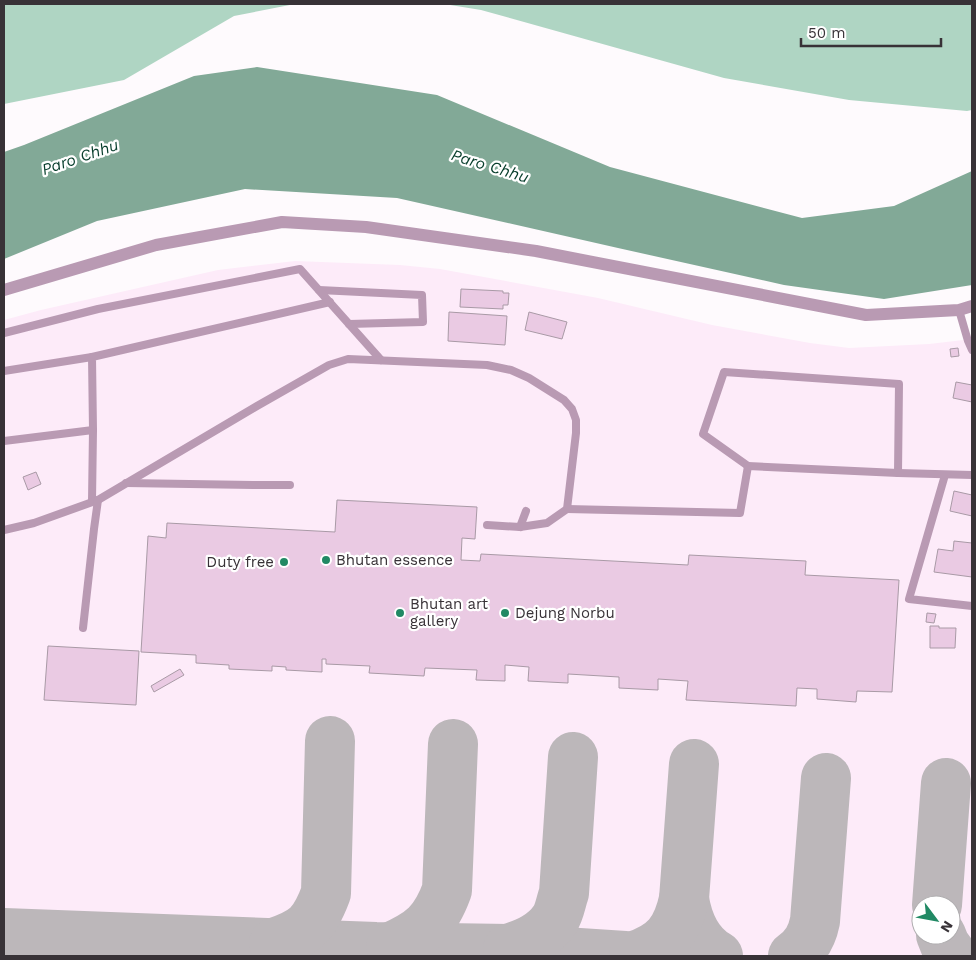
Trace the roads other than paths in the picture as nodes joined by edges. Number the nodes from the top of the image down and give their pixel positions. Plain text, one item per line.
1 (4, 290) edge
2 (319, 290) junction
3 (330, 302) junction
4 (972, 306) edge
5 (959, 310) junction
6 (349, 324) junction
7 (4, 333) edge
8 (972, 350) edge
9 (92, 357) junction
10 (381, 360) junction
11 (4, 372) edge
12 (93, 430) junction
13 (4, 441) edge
14 (748, 466) junction
15 (898, 473) junction
16 (946, 474) junction
17 (972, 475) edge
18 (126, 483) junction
19 (290, 485) dead end
20 (96, 500) junction
21 (567, 509) junction
22 (526, 511) dead end
23 (487, 525) dead end
24 (520, 527) junction
25 (4, 530) edge
26 (972, 606) edge
27 (83, 628) dead end

1 - 5 street
2 - 3 lane
2 - 6 lane
2 - 7 lane
3 - 6 lane
3 - 9 lane
4 - 5 street
5 - 8 lane
6 - 10 lane
9 - 11 lane
9 - 12 lane
10 - 18 lane
10 - 21 lane
12 - 13 lane
12 - 20 lane
14 - 15 lane
14 - 15 lane
14 - 21 lane
15 - 16 lane
16 - 17 lane
16 - 26 lane
18 - 19 lane
18 - 20 lane
20 - 25 lane
20 - 27 lane
21 - 24 lane
22 - 24 lane
23 - 24 lane

